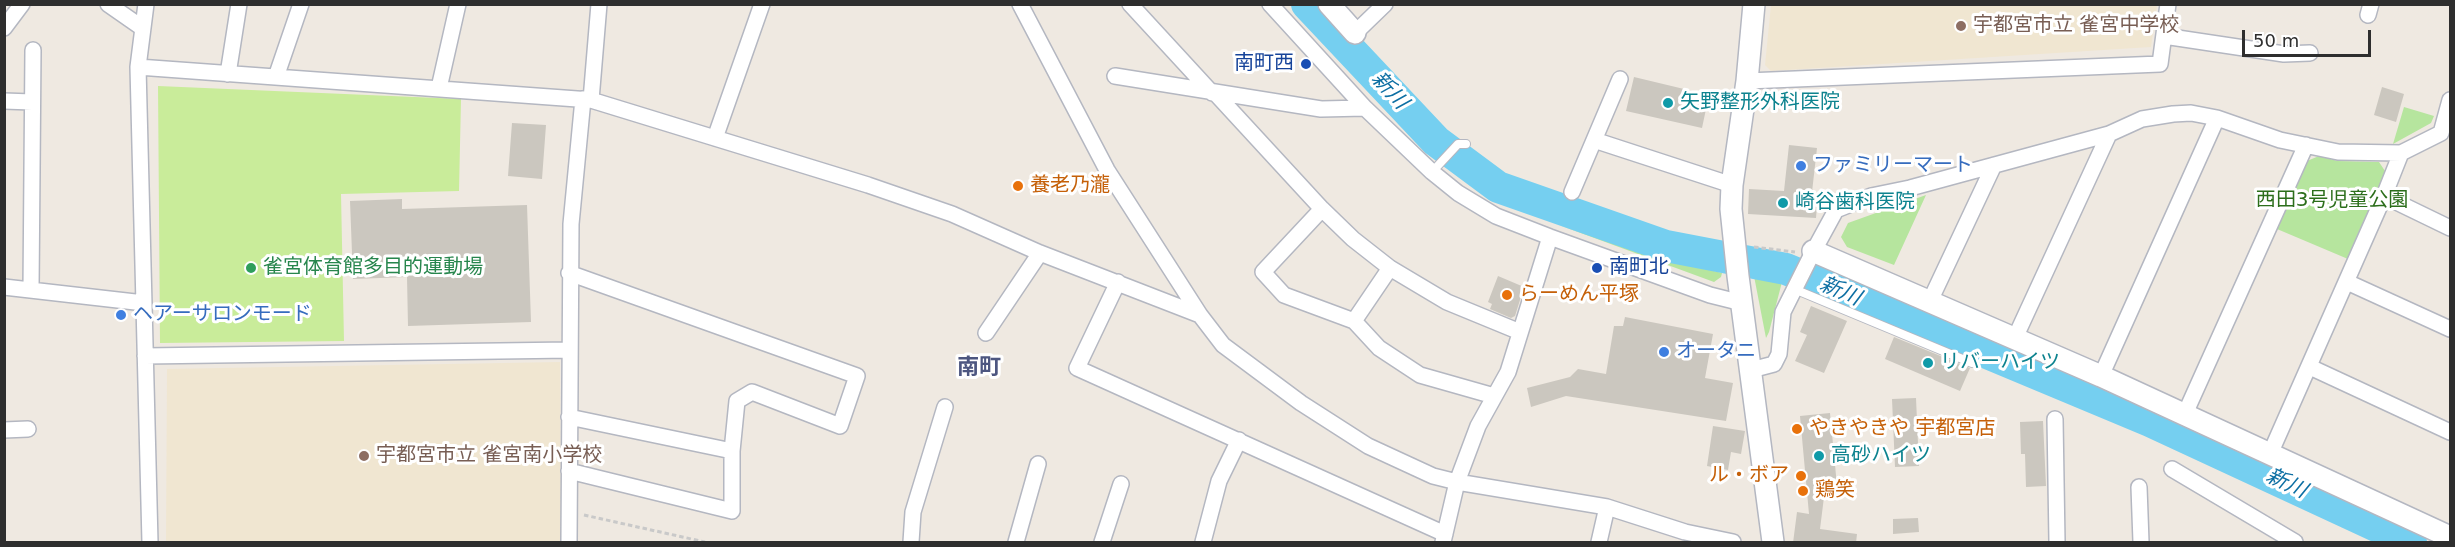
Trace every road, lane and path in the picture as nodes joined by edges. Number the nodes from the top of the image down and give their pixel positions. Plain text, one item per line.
1 (22, 4) edge
2 (108, 4) edge
3 (146, 4) edge
4 (239, 4) edge
5 (301, 4) edge
6 (458, 4) edge
7 (599, 4) edge
8 (762, 4) edge
9 (1020, 4) edge
10 (1131, 4) edge
11 (1270, 4) edge
12 (1329, 4) edge
13 (1384, 4) edge
14 (1754, 4) edge
15 (2168, 4) edge
16 (141, 27) junction
17 (4, 28) edge
18 (1355, 33) joint
19 (2164, 36) junction
20 (33, 50) dead end
21 (2310, 53) dead end
22 (138, 67) junction
23 (228, 74) junction
24 (1115, 76) dead end
25 (276, 77) junction
26 (1620, 78) dead end
27 (1747, 81) junction
28 (439, 88) junction
29 (1214, 94) junction
30 (587, 100) junction
31 (2451, 100) edge
32 (4, 101) edge
33 (32, 102) junction
34 (1365, 108) junction
35 (2217, 118) junction
36 (2109, 134) junction
37 (715, 138) junction
38 (1594, 140) junction
39 (1462, 144) dead end
40 (2306, 145) junction
41 (2401, 153) junction
42 (1994, 165) junction
43 (1432, 172) junction
44 (1732, 184) junction
45 (1572, 192) dead end
46 (2384, 196) junction
47 (1322, 209) junction
48 (2451, 228) edge
49 (1550, 237) junction
50 (1734, 244) junction
51 (1812, 252) junction
52 (1040, 253) junction
53 (1390, 268) junction
54 (569, 273) junction
55 (1118, 282) junction
56 (2347, 282) junction
57 (1796, 286) junction
58 (4, 287) edge
59 (31, 290) junction
60 (1930, 301) junction
61 (144, 303) junction
62 (1742, 303) junction
63 (1200, 315) junction
64 (1354, 321) junction
65 (2451, 329) edge
66 (1520, 332) junction
67 (986, 333) dead end
68 (2015, 338) junction
69 (570, 350) junction
70 (145, 356) junction
71 (1972, 363) dead end
72 (2310, 367) junction
73 (1751, 370) junction
74 (2101, 376) junction
75 (1494, 396) junction
76 (945, 407) dead end
77 (2184, 416) junction
78 (569, 417) junction
79 (2055, 419) dead end
80 (28, 429) dead end
81 (4, 430) edge
82 (2451, 432) edge
83 (1239, 440) junction
84 (732, 452) junction
85 (2270, 454) junction
86 (1038, 464) dead end
87 (2172, 469) dead end
88 (569, 471) junction
89 (1457, 482) junction
90 (1121, 484) dead end
91 (2139, 487) dead end
92 (1607, 507) junction
93 (569, 512) junction
94 (2451, 537) edge
95 (1444, 538) edge
96 (2145, 540) edge
97 (150, 543) edge
98 (569, 543) edge
99 (705, 543) edge
100 (911, 543) edge
101 (1016, 543) edge
102 (1102, 543) edge
103 (1203, 543) edge
104 (1599, 543) edge
105 (1733, 543) edge
106 (1773, 543) edge
107 (2057, 543) edge
108 (2295, 543) edge

1 - 17 street
2 - 16 street
3 - 16 street
4 - 23 street
5 - 25 street
6 - 28 street
7 - 30 street
8 - 37 street
9 - 63 street
10 - 29 street
11 - 34 street
12 - 18 street
13 - 18 street
14 - 27 street
15 - 19 street
16 - 22 street
19 - 21 street
19 - 27 street
20 - 33 street
22 - 23 street
22 - 61 street
23 - 25 street
24 - 29 street
25 - 28 street
26 - 38 street
27 - 44 street
28 - 30 street
29 - 34 street
29 - 47 street
30 - 37 street
30 - 54 street
31 - 41 street
32 - 33 street
33 - 59 street
34 - 43 street
35 - 36 street
35 - 40 street
35 - 74 street
36 - 42 street
36 - 68 street
37 - 52 street
38 - 44 street
38 - 45 street
39 - 43 lane
40 - 41 street
40 - 77 street
41 - 46 street
42 - 51 street
42 - 60 street
43 - 49 street
44 - 50 street
46 - 48 street
46 - 56 street
47 - 53 street
47 - 64 street
49 - 62 street
49 - 66 street
50 - 51 path
50 - 62 street
51 - 57 street
51 - 60 street
52 - 55 street
52 - 67 street
53 - 64 street
53 - 66 street
54 - 69 street
54 - 84 street
55 - 63 street
55 - 83 street
56 - 65 street
56 - 72 street
57 - 71 lane
57 - 73 street
58 - 59 street
59 - 61 street
60 - 68 street
61 - 70 street
62 - 73 street
63 - 89 street
64 - 75 street
66 - 75 street
68 - 74 street
69 - 70 street
69 - 78 street
70 - 97 street
72 - 82 street
72 - 85 street
73 - 106 street
74 - 77 street
75 - 89 street
76 - 100 street
77 - 85 street
78 - 84 street
78 - 88 street
79 - 107 street
80 - 81 street
83 - 95 street
83 - 103 street
84 - 88 street
85 - 94 street
86 - 101 street
87 - 108 street
88 - 93 street
89 - 92 street
89 - 95 street
90 - 102 street
91 - 96 street
92 - 104 street
92 - 105 street
93 - 98 street
93 - 99 path

